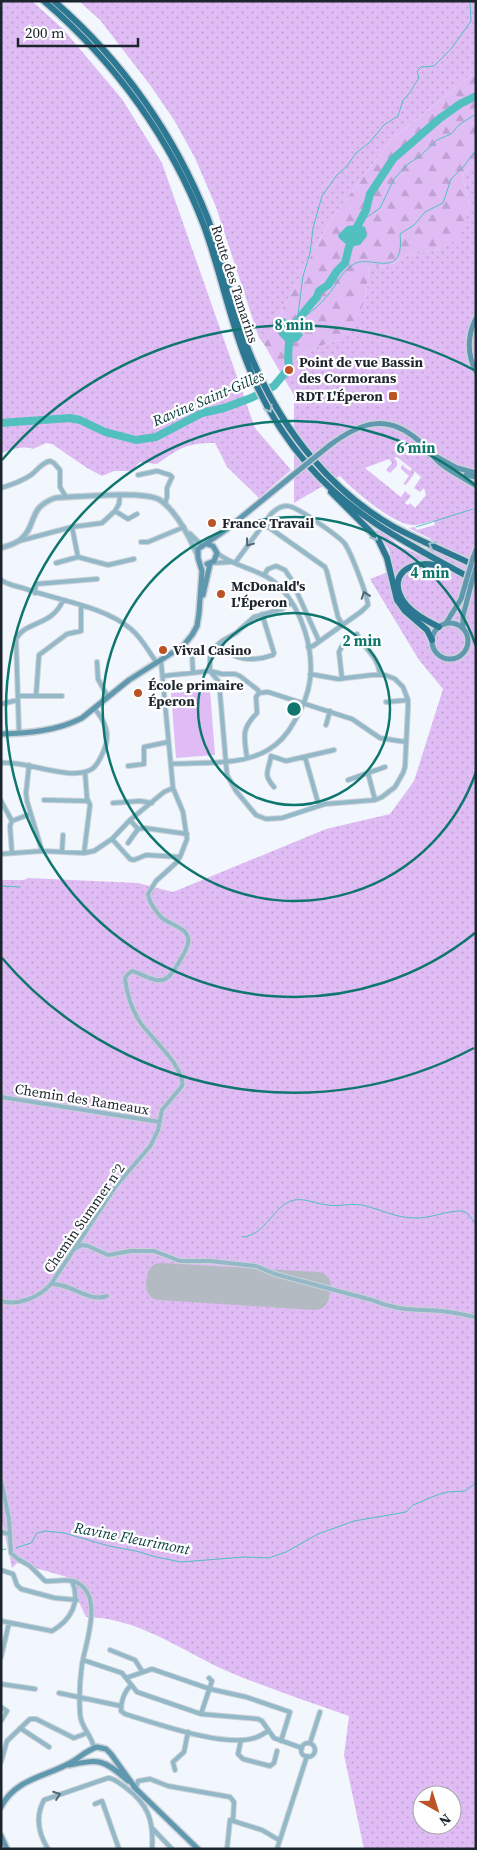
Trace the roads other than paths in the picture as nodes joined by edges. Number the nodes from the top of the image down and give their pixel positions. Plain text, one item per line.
1 (44, 1) edge
2 (54, 1) edge
3 (476, 318) edge
4 (249, 360) junction
5 (476, 372) edge
6 (431, 454) junction
7 (448, 469) junction
8 (476, 473) edge
9 (138, 474) dead end
10 (318, 476) junction
11 (476, 477) edge
12 (476, 486) edge
13 (1, 488) edge
14 (120, 495) junction
15 (66, 497) junction
16 (165, 504) junction
17 (115, 511) junction
18 (137, 514) dead end
19 (264, 524) junction
20 (72, 527) junction
21 (184, 527) junction
22 (227, 529) junction
23 (187, 532) junction
24 (19, 541) junction
25 (141, 542) dead end
26 (204, 545) junction
27 (1, 548) edge
28 (476, 550) edge
29 (216, 551) junction
30 (197, 554) junction
31 (78, 557) junction
32 (134, 560) dead end
33 (200, 561) junction
34 (234, 562) junction
35 (210, 563) junction
36 (56, 564) dead end
37 (476, 567) edge
38 (264, 575) junction
39 (97, 579) dead end
40 (1, 580) edge
41 (472, 583) edge
42 (35, 593) junction
43 (63, 600) junction
44 (292, 603) junction
45 (81, 606) junction
46 (199, 608) junction
47 (262, 614) junction
48 (446, 623) junction
49 (342, 624) junction
50 (439, 626) junction
51 (463, 628) junction
52 (357, 634) dead end
53 (432, 640) junction
54 (319, 641) junction
55 (219, 644) junction
56 (342, 646) dead end
57 (308, 647) junction
58 (192, 654) dead end
59 (97, 662) dead end
60 (159, 662) junction
61 (210, 671) junction
62 (193, 673) junction
63 (310, 674) junction
64 (380, 674) junction
65 (163, 676) junction
66 (342, 679) junction
67 (259, 693) junction
68 (36, 696) junction
69 (62, 696) dead end
70 (108, 696) junction
71 (18, 698) junction
72 (408, 700) junction
73 (386, 702) dead end
74 (304, 703) junction
75 (1, 704) edge
76 (94, 708) junction
77 (330, 711) junction
78 (326, 725) dead end
79 (19, 733) junction
80 (1, 734) edge
81 (168, 742) junction
82 (406, 742) junction
83 (268, 750) junction
84 (334, 750) dead end
85 (271, 756) junction
86 (305, 757) junction
87 (247, 758) junction
88 (225, 761) junction
89 (1, 763) edge
90 (171, 764) junction
91 (29, 765) junction
92 (128, 766) dead end
93 (385, 767) dead end
94 (85, 772) junction
95 (368, 773) junction
96 (348, 780) dead end
97 (274, 787) dead end
98 (173, 788) junction
99 (44, 800) dead end
100 (375, 800) junction
101 (88, 801) junction
102 (1, 802) edge
103 (113, 803) dead end
104 (152, 803) junction
105 (318, 806) junction
106 (30, 814) junction
107 (130, 820) junction
108 (12, 821) junction
109 (138, 829) junction
110 (187, 834) junction
111 (63, 835) dead end
112 (112, 839) junction
113 (128, 843) dead end
114 (42, 851) junction
115 (62, 852) junction
116 (12, 853) junction
117 (84, 853) junction
118 (1, 854) edge
119 (180, 857) junction
120 (1, 1097) edge
121 (160, 1122) junction
122 (74, 1249) junction
123 (52, 1284) junction
124 (107, 1296) dead end
125 (1, 1301) edge
126 (476, 1317) edge
127 (1, 1480) edge
128 (1, 1532) edge
129 (9, 1534) junction
130 (1, 1570) edge
131 (72, 1581) junction
132 (76, 1600) junction
133 (1, 1621) edge
134 (9, 1623) junction
135 (110, 1650) dead end
136 (1, 1657) edge
137 (83, 1660) junction
138 (142, 1671) junction
139 (126, 1678) junction
140 (209, 1678) dead end
141 (1, 1684) edge
142 (131, 1685) junction
143 (36, 1689) dead end
144 (210, 1689) junction
145 (59, 1693) dead end
146 (80, 1697) junction
147 (121, 1706) junction
148 (1, 1707) edge
149 (320, 1712) dead end
150 (201, 1714) junction
151 (1, 1721) edge
152 (20, 1728) junction
153 (268, 1731) junction
154 (188, 1732) junction
155 (87, 1733) junction
156 (240, 1740) junction
157 (281, 1741) junction
158 (310, 1743) junction
159 (3, 1747) edge
160 (49, 1747) dead end
161 (93, 1748) junction
162 (302, 1748) junction
163 (277, 1751) dead end
164 (306, 1756) junction
165 (116, 1760) junction
166 (92, 1761) junction
167 (1, 1762) edge
168 (105, 1763) junction
169 (63, 1766) junction
170 (175, 1770) dead end
171 (137, 1790) junction
172 (139, 1799) junction
173 (95, 1804) dead end
174 (148, 1804) junction
175 (1, 1807) edge
176 (233, 1821) junction
177 (152, 1828) junction
178 (1, 1836) edge
179 (279, 1840) junction
180 (8, 1849) edge
181 (48, 1849) edge
182 (119, 1849) edge
183 (152, 1849) edge
184 (172, 1849) edge
185 (198, 1849) edge
186 (227, 1849) edge
187 (276, 1849) edge

1 - 4 highway, Route des Tamarins
2 - 4 highway, Route des Tamarins
3 - 5 main road
4 -> 10 highway, Route des Tamarins
37 -> 4 highway, Route des Tamarins
6 - 7 main road
6 - 8 main road
6 - 22 main road, bridge
7 - 11 main road
7 - 12 main road
9 - 16 street
10 - 41 highway, Route des Tamarins
10 -> 53 highway
13 - 15 street
14 - 15 street
14 - 16 street
14 - 17 street
15 - 24 street
16 - 21 street
17 - 18 street
17 - 20 street
19 -> 34 street
19 - 49 street
49 -> 19 street
20 - 24 street
20 - 31 street
21 - 23 street
21 - 25 street
22 - 26 main road
22 - 29 main road
23 - 26 street
23 - 30 street
24 - 27 street
26 - 29 main road
26 - 30 main road
28 - 41 main road, bridge
29 - 34 street
29 - 35 main road
30 - 33 main road
31 - 32 street
31 - 36 street
33 - 35 main road
33 - 46 main road
34 - 35 street
34 - 38 street
35 - 46 main road
37 - 41 main road, bridge
38 - 44 street
38 - 54 street
39 - 42 street
40 - 42 street
41 - 48 main road
41 - 50 highway
41 - 51 main road
42 - 43 street
43 - 45 street
43 - 71 street
44 - 47 street
44 - 57 street
45 - 60 street
45 - 68 street
46 - 60 main road
47 - 55 street
47 - 55 street
48 - 50 main road
48 - 51 main road
49 - 54 street
50 - 53 main road
51 - 53 main road
52 - 64 street
54 - 57 street
55 - 61 street
56 - 66 street
57 - 63 street
58 - 62 street
59 - 70 street
60 - 65 street, Chemin Summer n°2
60 - 70 main road
61 - 62 street
61 - 67 street
61 - 88 street
62 - 65 street
63 - 66 street
63 - 74 street
64 - 66 street
64 - 72 street
65 - 81 street, Chemin Summer n°2
67 - 74 street
67 - 87 street
68 - 69 street
68 - 71 street
70 - 76 main road
71 - 75 street
71 - 79 street
72 - 73 street
72 - 82 street
74 - 77 street
74 - 83 street
76 - 79 main road
76 - 94 street
77 - 78 street
77 - 82 street
79 - 80 main road
81 - 90 street, Chemin Summer n°2
81 - 92 street
82 - 100 street
83 - 85 street
83 - 87 street
84 - 86 street
85 - 86 street
85 - 97 street
86 - 105 street
87 - 88 street
88 - 90 street
88 - 105 street
89 - 91 street
90 - 98 street, Chemin Summer n°2
91 - 94 street
91 - 106 street
93 - 95 street
94 - 101 street
95 - 96 street
95 - 100 street
98 - 104 street
98 - 110 street, Chemin Summer n°2
99 - 101 street
100 - 105 street
101 - 117 street
102 - 108 street
103 - 104 street
104 - 107 street
106 - 108 street
106 - 114 street
107 - 109 street
107 - 112 street
108 - 116 street
109 - 110 street
109 - 113 street
110 - 119 street, Chemin Summer n°2
111 - 115 street
112 - 117 street
112 - 119 street
114 - 115 street
114 - 116 street
115 - 117 street
116 - 118 street
119 - 121 street, Chemin Summer n°2
120 - 121 street, Chemin des Rameaux
121 - 122 street, Chemin Summer n°2
122 - 123 street, Chemin Summer n°2
122 - 126 street
123 - 124 street
123 - 125 street, Chemin Summer n°2
127 - 129 street
128 - 129 street
129 - 131 street
130 - 132 street
131 - 132 street
131 - 137 street
132 - 134 street
133 - 134 street
134 - 136 street
135 - 138 street
137 - 139 street
137 - 146 street
138 - 139 street
138 - 144 street
139 - 142 street
140 - 144 street
141 - 143 street
142 - 147 street
142 - 150 street
144 - 150 street
144 - 157 street
145 - 146 street
146 - 147 street
146 - 155 street
147 - 154 street
148 - 151 street
149 - 158 street
150 - 153 street
152 - 155 street
152 - 159 street
152 - 160 street
153 - 156 street
153 - 157 street
154 - 156 street
154 - 170 street
155 - 161 street
156 - 163 street
157 - 162 street
158 - 162 street
158 - 164 street
159 - 167 street
161 - 165 main road
161 - 166 main road
161 - 169 main road
162 - 164 street
164 - 179 street
165 - 168 main road
165 - 171 main road
166 - 168 main road
166 - 169 main road
168 - 171 main road
169 - 175 main road
171 - 172 street
171 - 174 main road
171 - 176 street
172 - 174 street
181 -> 172 street
173 - 182 street
174 - 177 street
174 - 185 main road
176 - 179 street
176 - 186 street
177 - 183 street
177 - 184 street
178 - 180 main road
179 - 187 street

